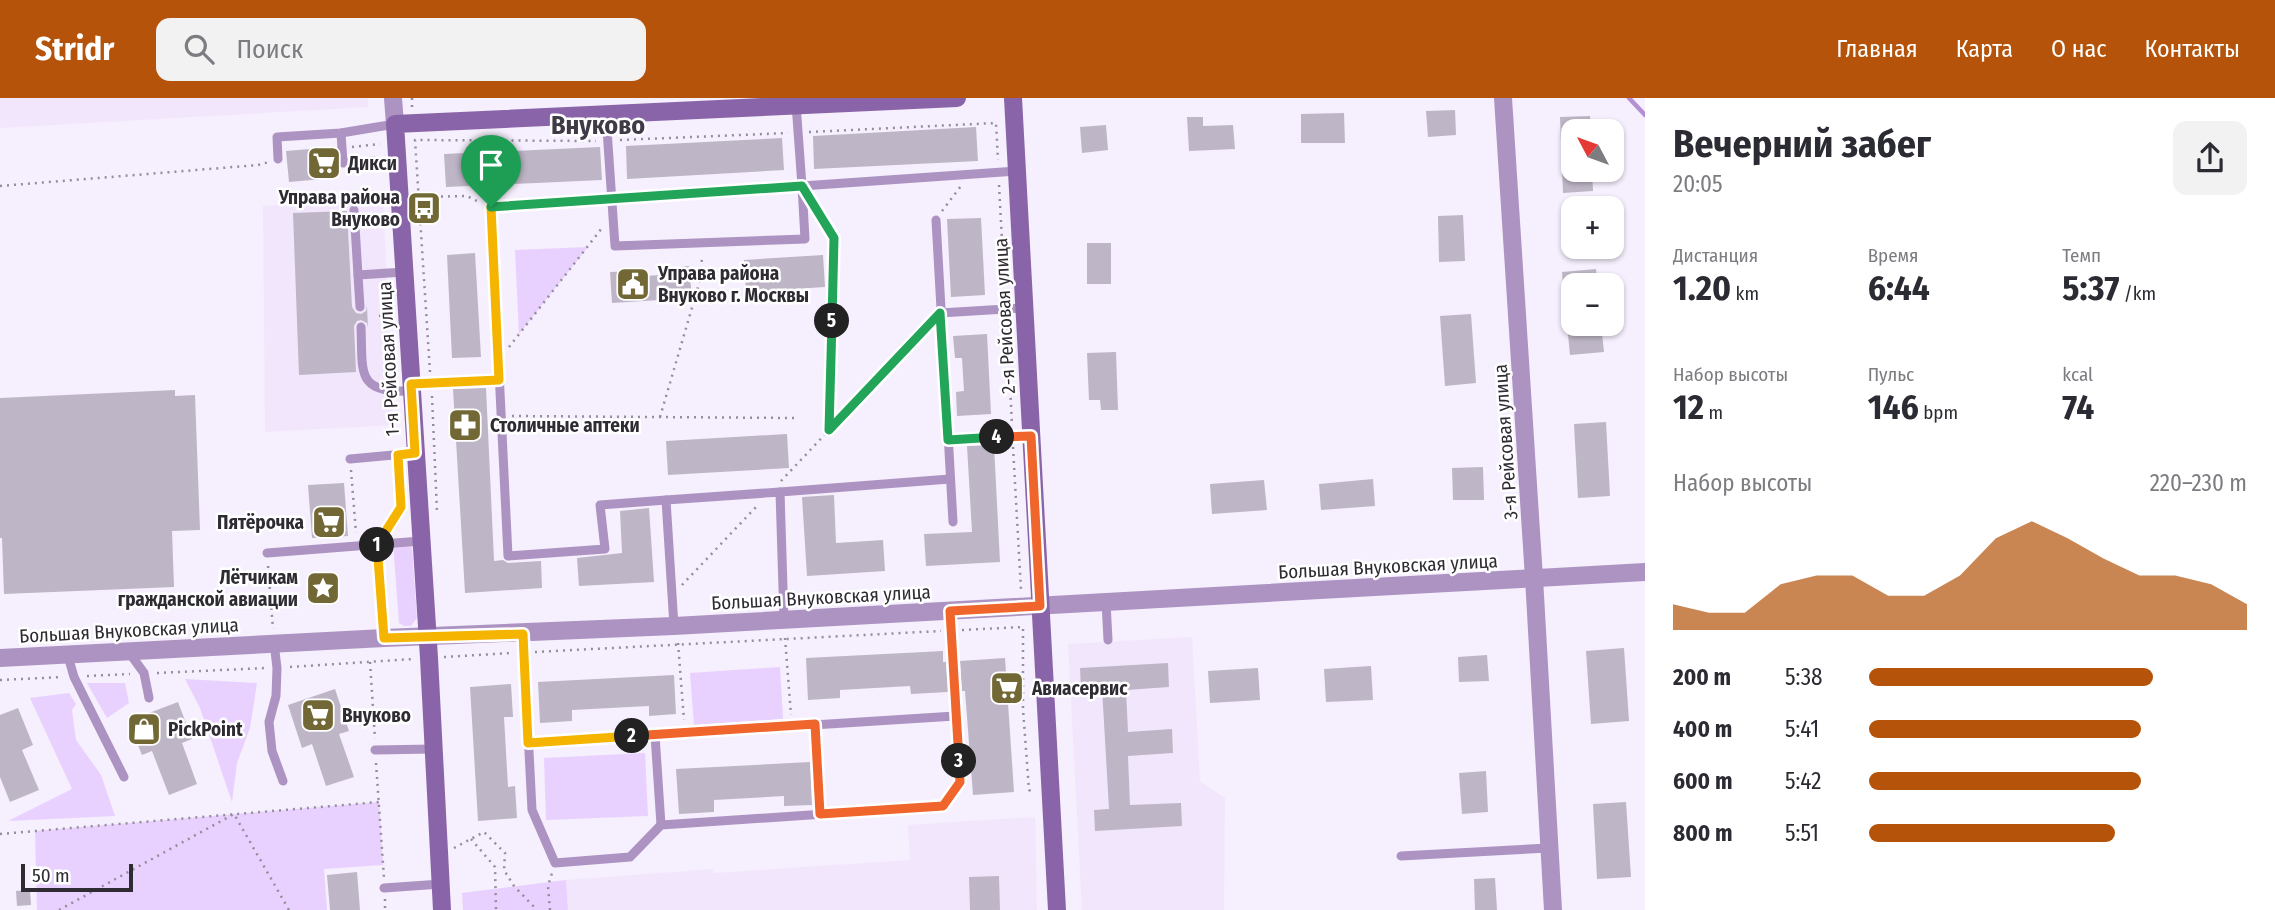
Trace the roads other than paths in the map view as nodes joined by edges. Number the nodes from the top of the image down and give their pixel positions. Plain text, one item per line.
1 (393, 98) edge
2 (957, 98) edge
3 (1013, 98) edge
4 (1503, 98) edge
5 (796, 104) junction
6 (606, 115) junction
7 (395, 124) junction
8 (341, 133) junction
9 (278, 159) road end
10 (374, 161) dead end
11 (1008, 172) junction
12 (802, 186) junction
13 (612, 198) junction
14 (354, 210) dead end
15 (936, 220) road end
16 (404, 272) junction
17 (358, 275) junction
18 (360, 307) dead end
19 (1015, 308) junction
20 (940, 313) junction
21 (361, 327) dead end
22 (499, 380) junction
23 (411, 387) junction
24 (1022, 436) junction
25 (948, 440) junction
26 (407, 454) junction
27 (350, 459) road end
28 (950, 479) junction
29 (775, 492) junction
30 (666, 500) junction
31 (953, 522) dead end
32 (421, 541) junction
33 (267, 552) road end
34 (1645, 572) edge
35 (1534, 578) junction
36 (1105, 602) junction
37 (1040, 606) junction
38 (950, 611) junction
39 (784, 621) junction
40 (674, 626) junction
41 (523, 634) junction
42 (427, 636) junction
43 (1108, 640) dead end
44 (274, 643) junction
45 (128, 651) junction
46 (68, 656) junction
47 (0, 658) edge
48 (149, 698) dead end
49 (955, 716) junction
50 (815, 724) junction
51 (655, 735) junction
52 (528, 743) junction
53 (433, 749) junction
54 (375, 750) road end
55 (124, 777) dead end
56 (283, 781) dead end
57 (820, 814) junction
58 (661, 825) junction
59 (1549, 848) junction
60 (1401, 856) dead end
61 (441, 884) junction
62 (384, 888) road end
63 (442, 910) edge
64 (1057, 910) edge
65 (1553, 910) edge

1 - 7 street, 1-я Рейсовая улица
2 - 5 street
3 - 11 street, 2-я Рейсовая улица
4 - 35 street, 3-я Рейсовая улица
5 - 6 street
5 - 12 lane
6 - 7 street
6 - 13 lane
7 - 8 lane
7 - 16 street, 1-я Рейсовая улица
8 - 9 lane
8 - 10 lane
11 - 12 lane
11 - 19 street, 2-я Рейсовая улица
12 - 13 lane
12 - 13 lane
13 - 22 lane
14 - 17 lane
15 - 20 lane
16 - 17 lane
16 - 23 street, 1-я Рейсовая улица
17 - 18 lane
19 - 20 lane
19 - 24 street, 2-я Рейсовая улица
20 - 25 lane
21 - 23 lane
22 - 23 lane
22 - 30 lane
23 - 26 street, 1-я Рейсовая улица
24 - 25 lane
24 - 37 street, 2-я Рейсовая улица
25 - 28 lane
26 - 27 lane
26 - 32 street, 1-я Рейсовая улица
28 - 29 lane
28 - 31 lane
29 - 30 lane
29 - 39 lane
30 - 40 lane
32 - 33 lane
32 - 42 street, 1-я Рейсовая улица
34 - 35 street, Большая Внуковская улица
35 - 36 street, Большая Внуковская улица
35 - 59 street, 3-я Рейсовая улица
36 - 37 street, Большая Внуковская улица
36 - 43 lane
37 - 38 street, Большая Внуковская улица
37 - 64 street, 2-я Рейсовая улица
38 - 39 street, Большая Внуковская улица
38 - 49 lane
39 - 40 street, Большая Внуковская улица
40 - 41 street, Большая Внуковская улица
41 - 42 street, Большая Внуковская улица
41 - 52 lane
42 - 44 street, Большая Внуковская улица
42 - 53 street, 1-я Рейсовая улица
44 - 45 street, Большая Внуковская улица
44 - 56 lane
45 - 46 street, Большая Внуковская улица
45 - 48 lane
46 - 47 street, Большая Внуковская улица
46 - 55 lane
49 - 50 lane
49 - 57 lane
50 - 51 lane
50 - 57 lane
51 - 52 lane
51 - 58 lane
52 - 58 lane
53 - 54 lane
53 - 61 street, 1-я Рейсовая улица
57 - 58 lane
59 - 60 lane
59 - 65 street, 3-я Рейсовая улица
61 - 62 lane
61 - 63 street, 1-я Рейсовая улица

